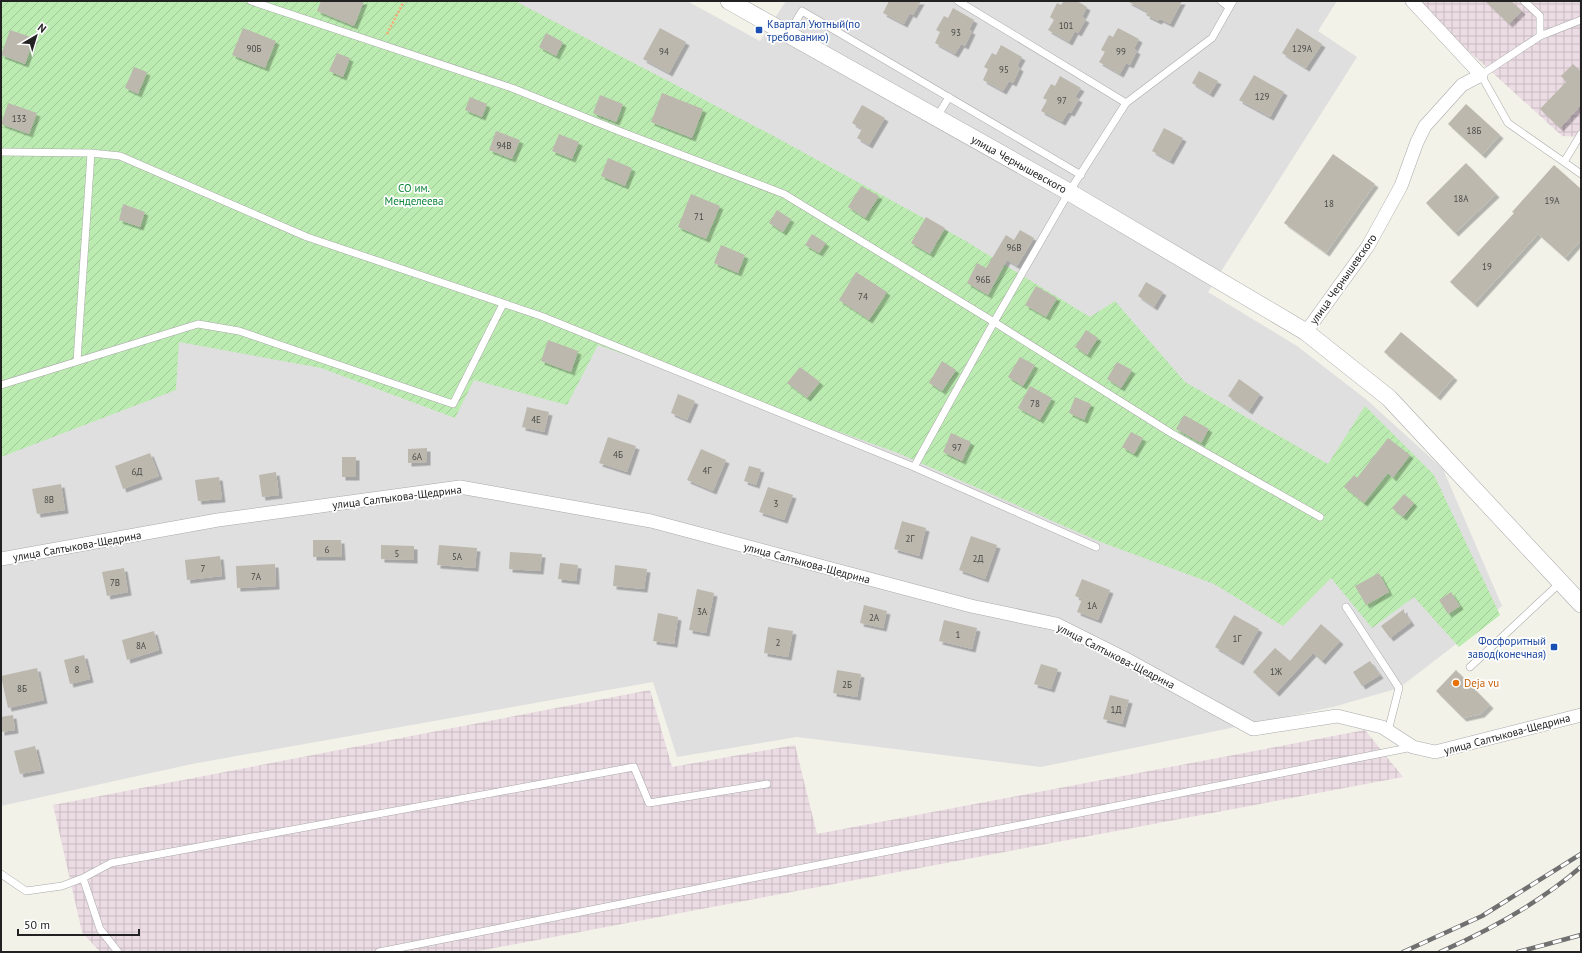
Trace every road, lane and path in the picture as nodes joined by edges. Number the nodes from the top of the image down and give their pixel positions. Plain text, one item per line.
1 (251, 1) edge
2 (404, 1) edge
3 (729, 1) edge
4 (958, 1) edge
5 (1221, 1) edge
6 (1412, 1) edge
7 (1524, 1) edge
8 (1232, 4) edge
9 (1581, 20) edge
10 (788, 34) junction
11 (1540, 36) junction
12 (382, 44) junction
13 (1481, 75) junction
14 (949, 97) junction
15 (1126, 103) junction
16 (936, 118) junction
17 (1581, 134) edge
18 (1, 152) edge
19 (91, 153) junction
20 (1564, 162) junction
21 (1581, 174) edge
22 (1081, 175) junction
23 (1069, 192) junction
24 (503, 304) junction
25 (994, 322) junction
26 (1306, 332) junction
27 (77, 361) junction
28 (1, 385) edge
29 (914, 467) junction
30 (1320, 517) dead end
31 (1096, 547) dead end
32 (1, 559) edge
33 (1561, 582) junction
34 (1581, 604) edge
35 (1346, 607) dead end
36 (1470, 667) dead end
37 (1581, 714) edge
38 (1388, 731) junction
39 (1413, 747) junction
40 (767, 784) dead end
41 (1, 874) edge
42 (82, 878) junction
43 (118, 952) edge
44 (380, 952) edge

1 - 12 lane
2 - 12 path
3 - 10 street, улица Чернышевского
4 - 15 lane
5 - 8 lane
6 - 13 street
7 - 11 lane
8 - 15 lane
9 - 11 lane
10 - 14 lane
10 - 16 street, улица Чернышевского
11 - 13 lane
12 - 25 lane
13 - 20 lane
13 - 26 street, улица Чернышевского
14 - 16 lane
14 - 22 lane
15 - 22 lane
16 - 23 street, улица Чернышевского
17 - 20 lane
18 - 19 lane
19 - 24 lane
19 - 27 lane
20 - 21 lane
22 - 23 lane
23 - 25 lane
23 - 26 street, улица Чернышевского
24 - 27 lane
24 - 29 lane
25 - 29 lane
25 - 30 lane
26 - 33 street, улица Чернышевского
27 - 28 lane
29 - 31 lane
32 - 38 street, улица Салтыкова-Щедрина
33 - 34 street, улица Чернышевского
33 - 36 lane
35 - 38 lane
37 - 39 street, улица Салтыкова-Щедрина
38 - 39 street, улица Салтыкова-Щедрина
39 - 44 lane
40 - 42 lane
41 - 42 lane
42 - 43 lane

